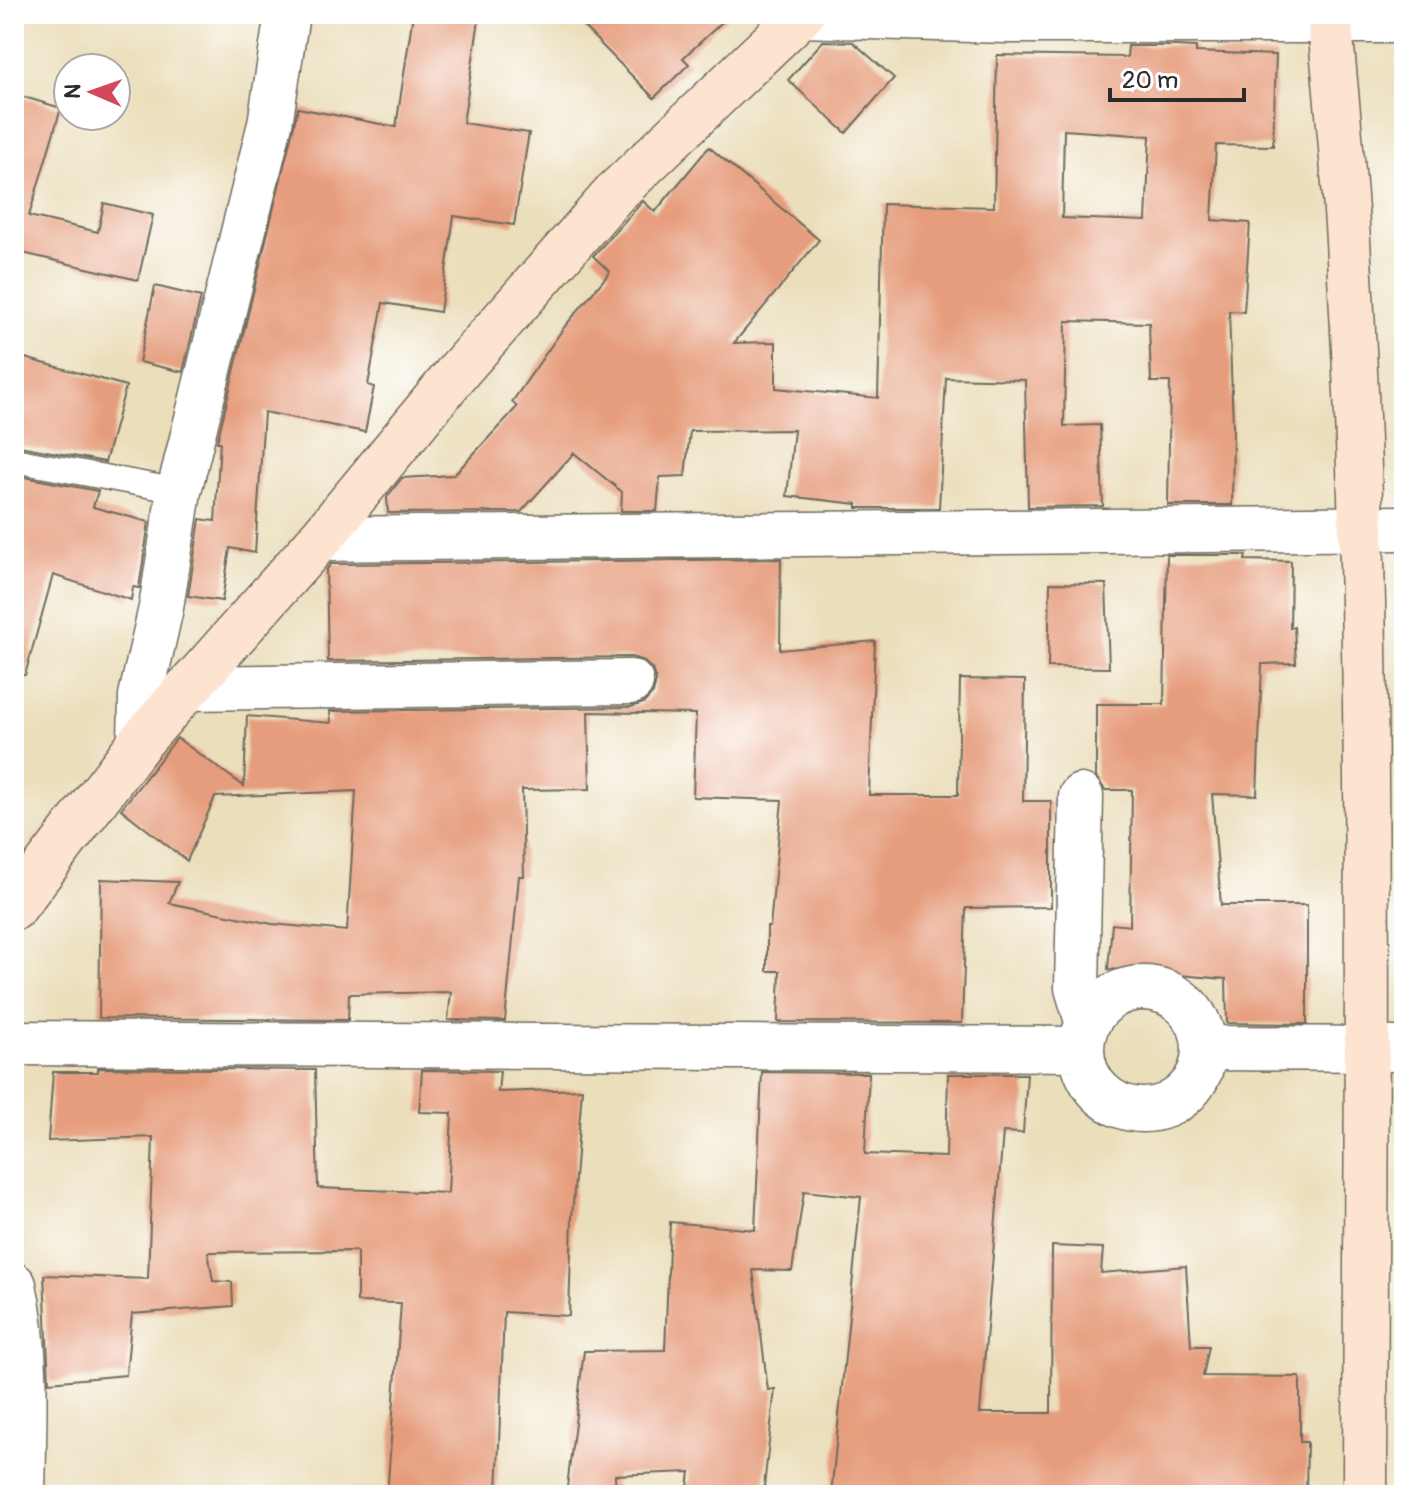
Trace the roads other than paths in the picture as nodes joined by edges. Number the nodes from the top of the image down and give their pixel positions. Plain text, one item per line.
1 (287, 14) edge
2 (801, 15) edge
3 (1330, 18) edge
4 (1404, 21) edge
5 (14, 460) edge
6 (179, 491) junction
7 (1360, 528) junction
8 (1404, 528) edge
9 (320, 539) junction
10 (631, 682) dead end
11 (187, 688) junction
12 (140, 742) junction
13 (1081, 796) dead end
14 (14, 908) edge
15 (1084, 1035) junction
16 (14, 1043) edge
17 (1204, 1048) junction
18 (1385, 1049) edge
19 (14, 1285) edge
20 (23, 1495) edge
21 (1365, 1495) edge

1 - 6 street
2 - 3 street
2 - 9 street
3 - 4 street
3 - 7 street
5 - 6 lane
6 - 12 street
7 - 8 street
7 - 9 street
7 - 18 street
9 - 11 street
10 - 11 street
11 - 12 street
12 - 14 street
13 - 15 street
15 - 16 street
15 - 17 street
15 - 17 street
17 - 18 street
18 - 21 street
19 - 20 street

